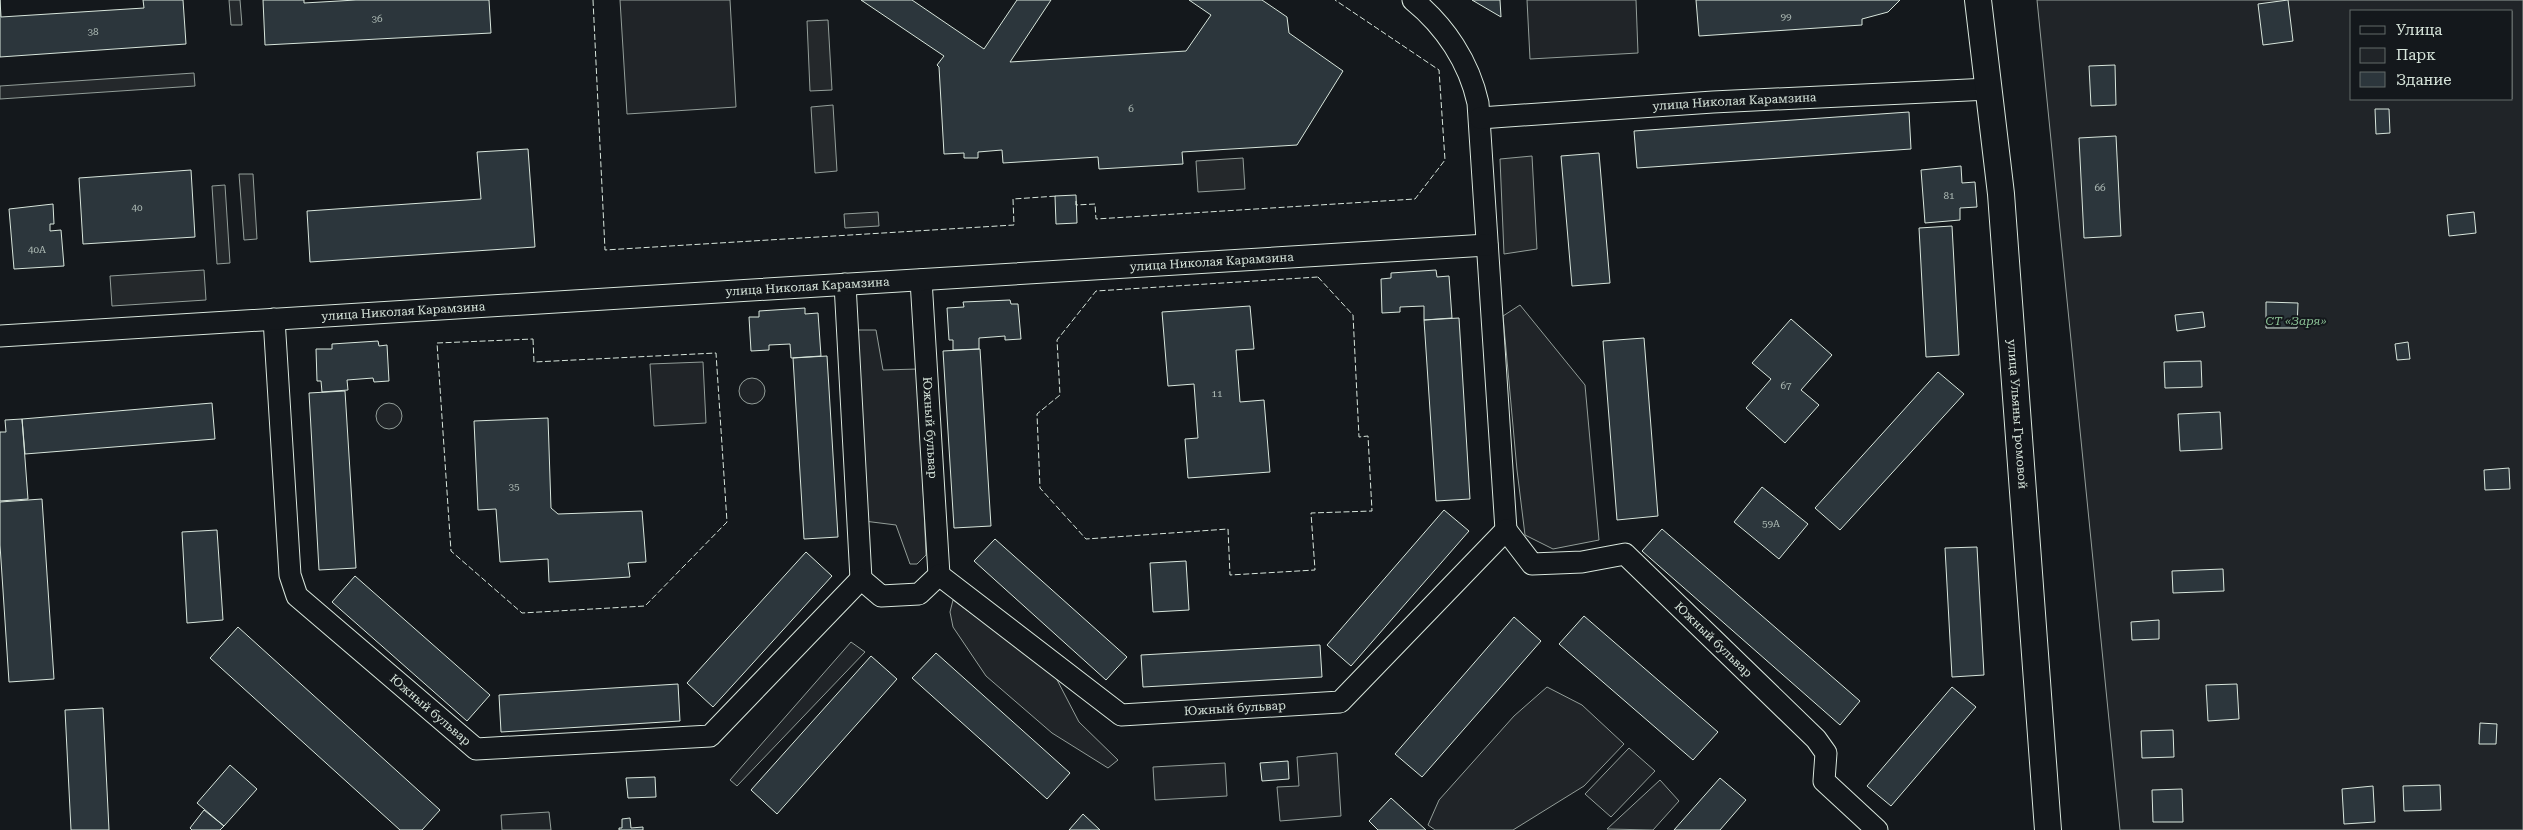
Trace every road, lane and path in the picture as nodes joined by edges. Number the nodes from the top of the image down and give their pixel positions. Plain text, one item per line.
1 (1413, 0) edge
2 (1978, 0) edge
3 (1990, 89) junction
4 (1480, 118) junction
5 (1487, 245) junction
6 (921, 280) junction
7 (845, 284) junction
8 (274, 319) junction
9 (0, 336) edge
10 (1506, 530) junction
11 (939, 575) junction
12 (861, 579) junction
13 (1877, 830) edge
14 (2048, 830) edge

1 - 4 street
2 - 3 main road, улица Ульяны Громовой
3 - 4 street, улица Николая Карамзина
3 - 14 main road, улица Ульяны Громовой
4 - 5 street
5 - 6 street, улица Николая Карамзина
5 - 10 street
6 - 7 street, улица Николая Карамзина
6 - 11 street, Южный бульвар
7 - 8 street, улица Николая Карамзина
7 - 12 street
8 - 9 street, улица Николая Карамзина
8 - 12 street, Южный бульвар
10 - 11 street, Южный бульвар
10 - 13 street, Южный бульвар
11 - 12 street

